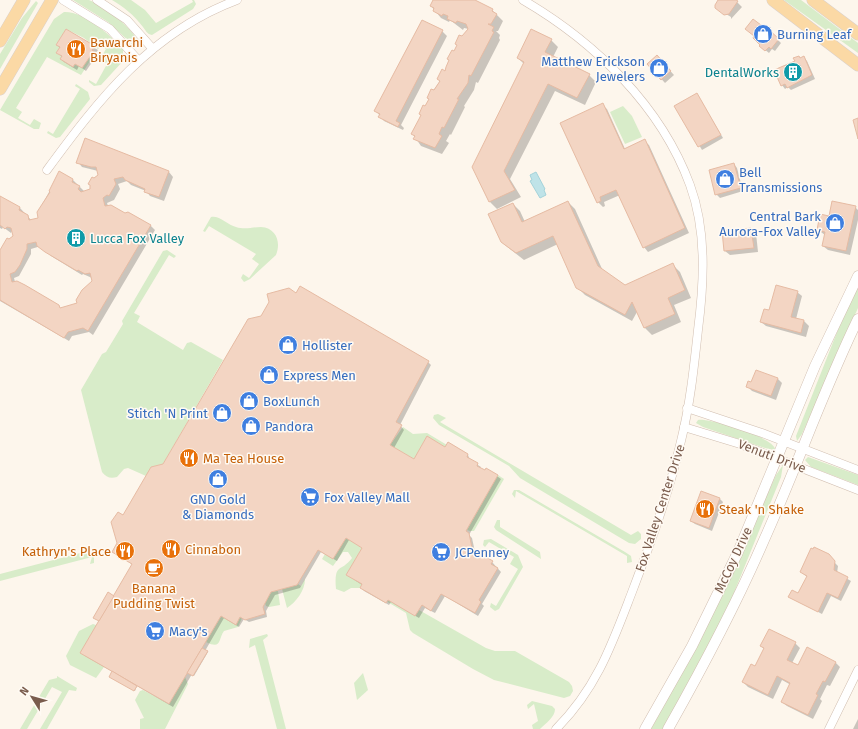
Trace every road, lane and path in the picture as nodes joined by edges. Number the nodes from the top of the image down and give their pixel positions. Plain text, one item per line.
1 (24, 0) edge
2 (52, 0) edge
3 (63, 0) edge
4 (97, 0) edge
5 (237, 0) edge
6 (523, 0) edge
7 (773, 0) edge
8 (813, 0) edge
9 (533, 2) edge
10 (858, 34) edge
11 (0, 41) edge
12 (152, 48) junction
13 (138, 60) junction
14 (858, 65) edge
15 (0, 89) edge
16 (47, 170) dead end
17 (858, 276) edge
18 (858, 319) edge
19 (688, 408) junction
20 (684, 427) junction
21 (784, 441) junction
22 (802, 448) junction
23 (778, 459) junction
24 (796, 466) junction
25 (858, 470) edge
26 (858, 490) edge
27 (858, 670) edge
28 (556, 729) edge
29 (645, 729) edge
30 (668, 729) edge
31 (829, 729) edge

1 - 11 main road
2 - 15 main road
3 - 13 street
4 - 12 street
5 - 12 street
6 - 9 street, Fox Valley Center Drive
7 - 14 main road
8 - 10 main road
9 - 19 street, Fox Valley Center Drive
12 - 13 street
13 - 16 street
17 - 21 street, McCoy Drive
18 - 22 street, McCoy Drive
19 - 20 street, Fox Valley Center Drive
19 - 21 street, Venuti Drive
20 - 23 street, Venuti Drive
20 - 28 street, Fox Valley Center Drive
21 - 22 street, Venuti Drive
21 - 23 street, McCoy Drive
22 - 24 street, McCoy Drive
22 - 25 street, Venuti Drive
23 - 24 street, Venuti Drive
23 - 29 street, McCoy Drive
24 - 26 street, Venuti Drive
24 - 30 street, McCoy Drive
27 - 31 street

